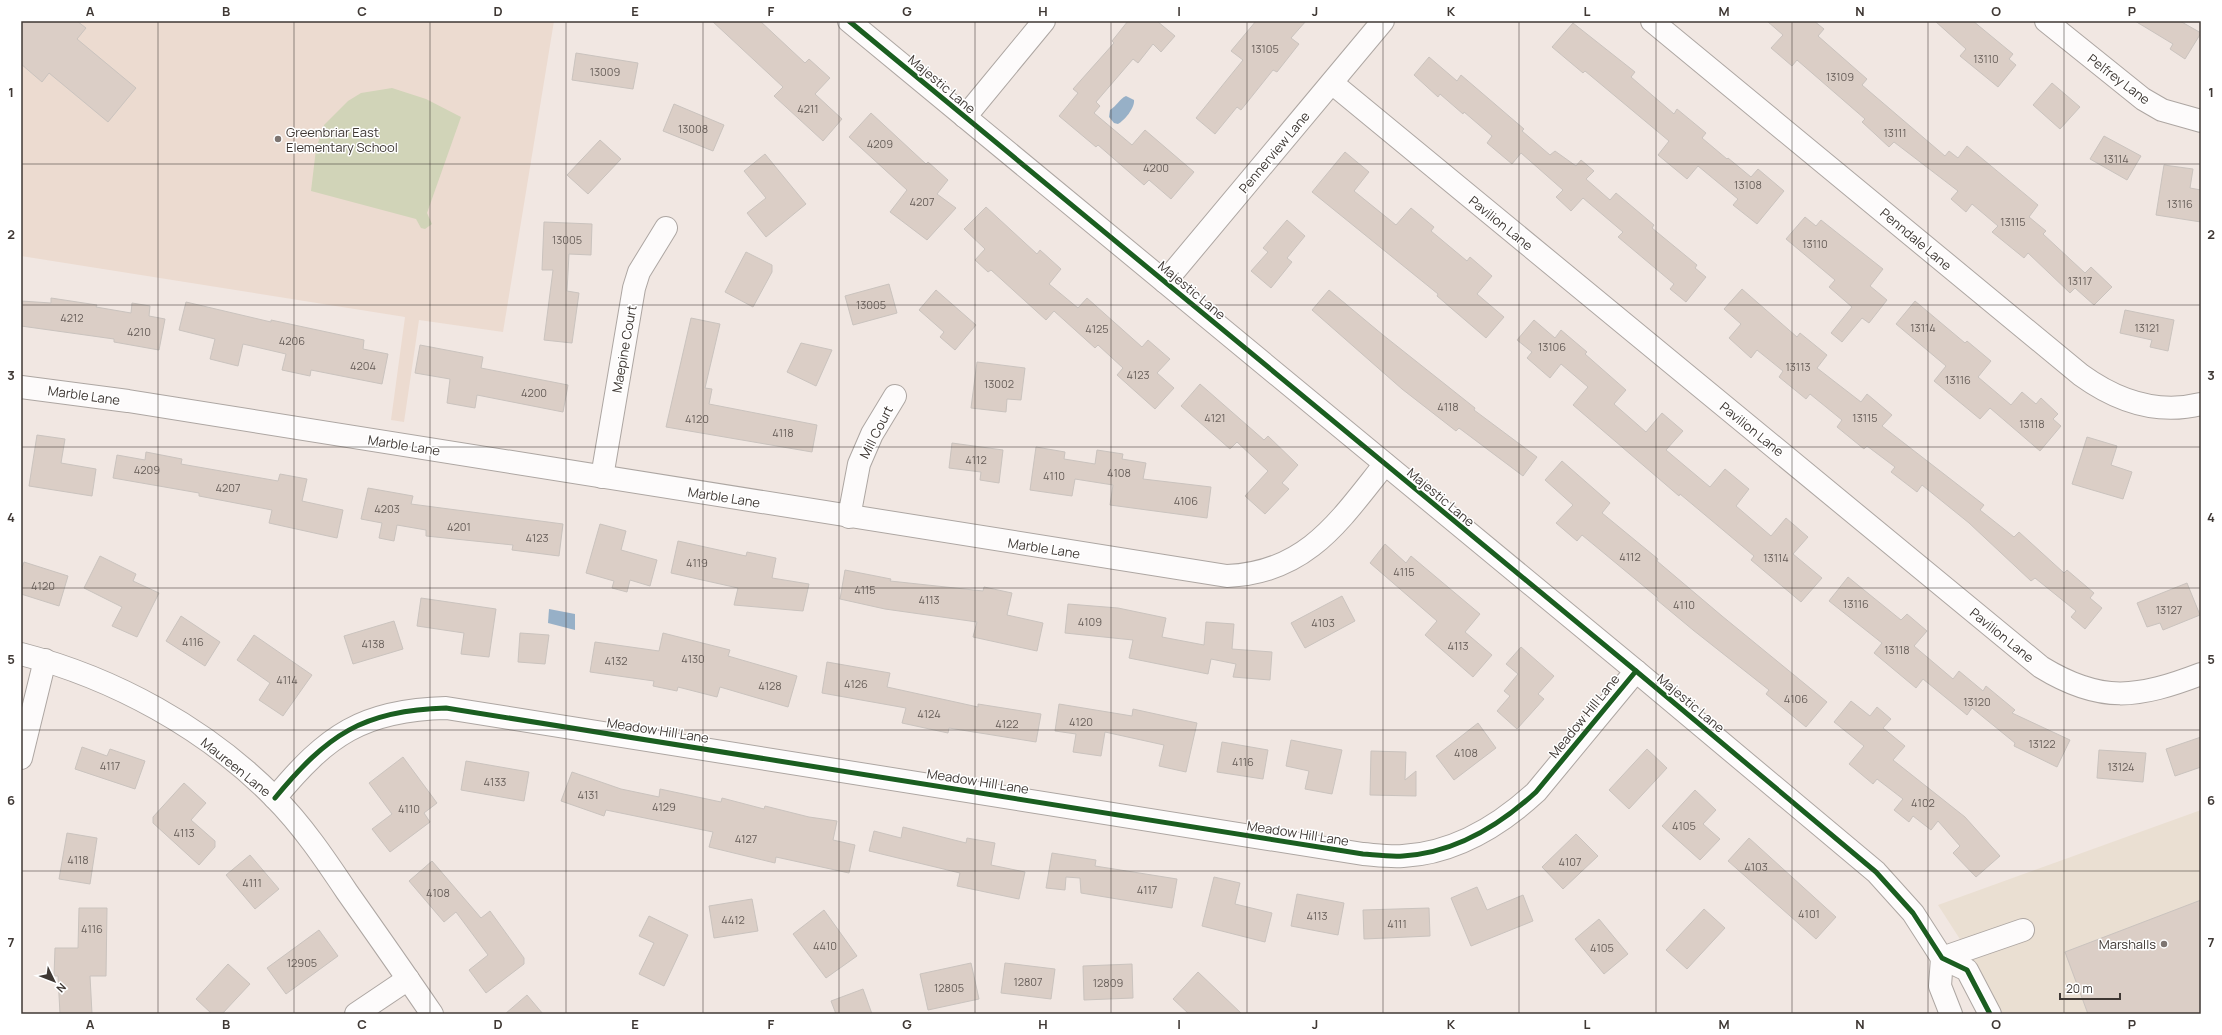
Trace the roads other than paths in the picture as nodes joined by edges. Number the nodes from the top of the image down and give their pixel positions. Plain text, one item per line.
1 (849, 21) edge
2 (1044, 21) edge
3 (1384, 21) edge
4 (1652, 21) edge
5 (2046, 21) edge
6 (1332, 83) junction
7 (965, 117) junction
8 (2201, 121) edge
9 (666, 228) dead end
10 (1165, 282) junction
11 (21, 387) edge
12 (895, 396) dead end
13 (2201, 404) edge
14 (1385, 464) junction
15 (602, 477) junction
16 (849, 517) junction
17 (21, 654) edge
18 (46, 660) junction
19 (1636, 671) junction
20 (2201, 674) edge
21 (21, 758) edge
22 (275, 798) junction
23 (2023, 930) dead end
24 (1942, 958) junction
25 (408, 979) junction
26 (356, 1014) edge
27 (432, 1014) edge
28 (1951, 1014) edge
29 (1990, 1014) edge

1 - 7 street, Majestic Lane
2 - 7 street
3 - 6 street, Pennerview Lane
4 - 13 street, Penndale Lane
5 - 8 street, Pelfrey Lane
6 - 10 street, Pennerview Lane
6 - 20 street, Pavilion Lane
7 - 10 street, Majestic Lane
9 - 15 street, Maepine Court
10 - 14 street, Majestic Lane
11 - 15 street, Marble Lane
12 - 16 street, Mill Court
14 - 16 street, Marble Lane
14 - 19 street, Majestic Lane
15 - 16 street, Marble Lane
17 - 18 street, Maureen Lane
18 - 21 street
18 - 22 street, Maureen Lane
19 - 22 street, Meadow Hill Lane
19 - 24 street, Majestic Lane
22 - 25 street, Maureen Lane
23 - 24 street
24 - 28 street
24 - 29 street
25 - 26 street
25 - 27 street, Maureen Lane

